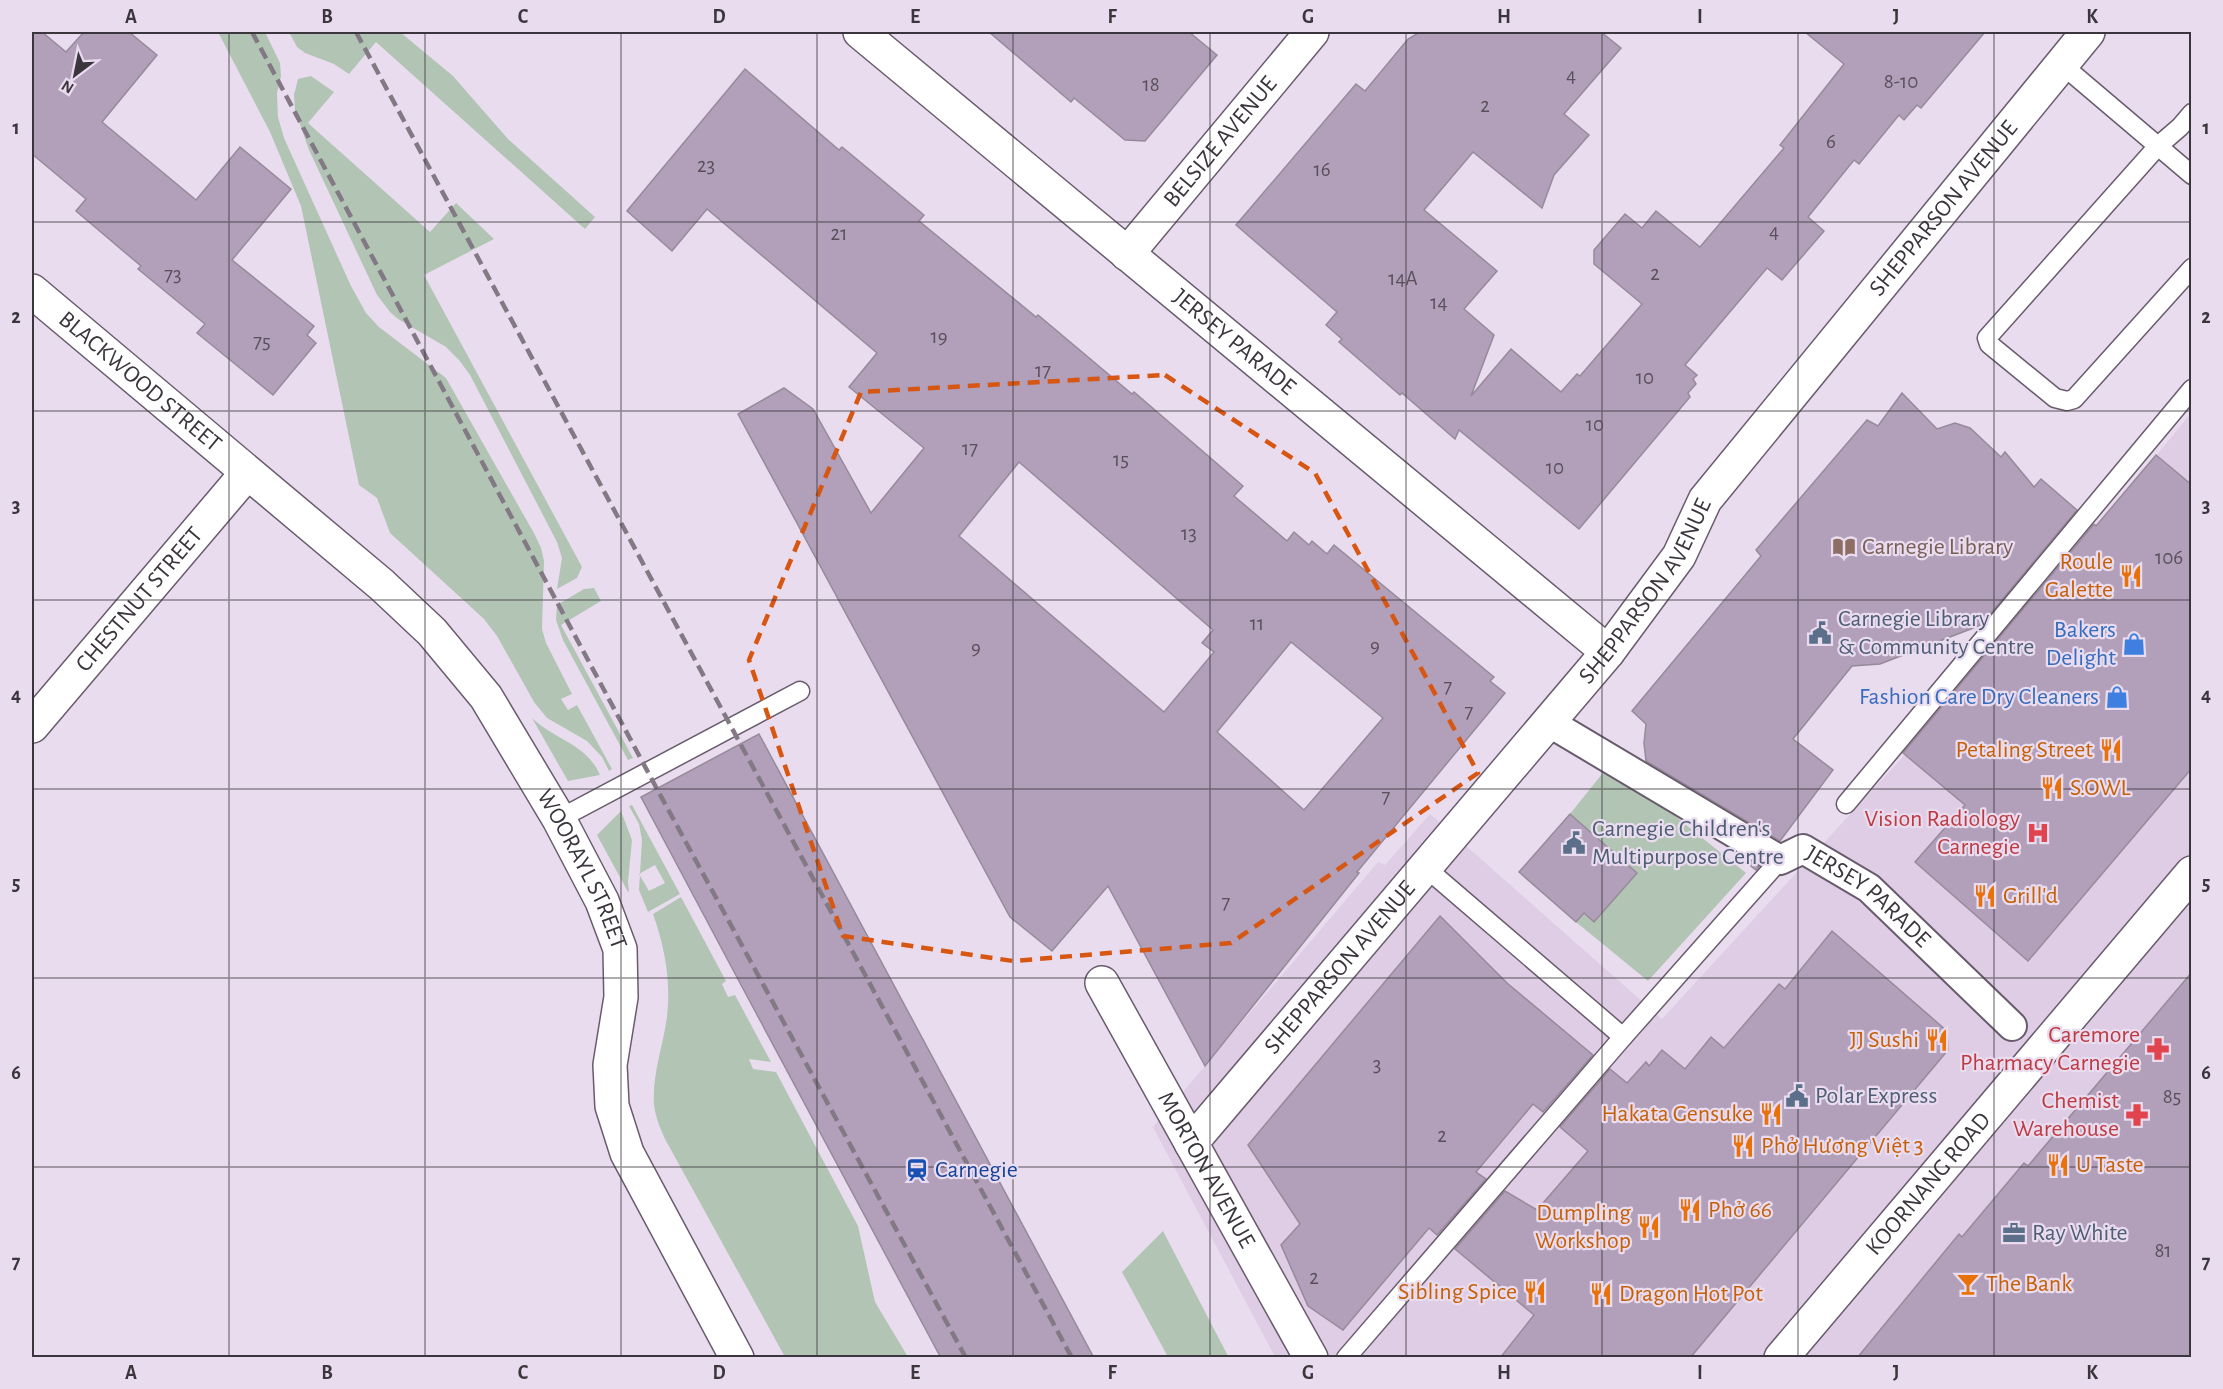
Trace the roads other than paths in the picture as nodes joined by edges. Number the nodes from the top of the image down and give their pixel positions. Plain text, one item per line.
1 (860, 32) edge
2 (1312, 32) edge
3 (2088, 32) edge
4 (2060, 63) junction
5 (2192, 114) edge
6 (2158, 146) junction
7 (2192, 175) edge
8 (1127, 254) junction
9 (2192, 268) edge
10 (32, 291) edge
11 (2192, 389) edge
12 (247, 472) junction
13 (1608, 652) junction
14 (800, 690) dead end
15 (1550, 723) junction
16 (32, 726) edge
17 (1846, 804) dead end
18 (559, 819) junction
19 (1780, 860) junction
20 (1426, 868) junction
21 (2192, 873) edge
22 (1102, 983) dead end
23 (2012, 1026) dead end
24 (1623, 1037) junction
25 (1191, 1143) junction
26 (736, 1358) edge
27 (1311, 1358) edge
28 (1346, 1358) edge
29 (1781, 1358) edge

1 - 8 street, JERSEY PARADE
2 - 8 street, BELSIZE AVENUE
3 - 4 street, SHEPPARSON AVENUE
4 - 6 lane
4 - 13 street, SHEPPARSON AVENUE
5 - 6 lane
6 - 7 lane
6 - 9 lane
8 - 13 street, JERSEY PARADE
10 - 12 street, BLACKWOOD STREET
11 - 17 lane
12 - 16 street, CHESTNUT STREET
12 - 18 street, WOORAYL STREET
13 - 15 street, SHEPPARSON AVENUE
14 - 18 lane
15 - 19 street, JERSEY PARADE
15 - 20 street, SHEPPARSON AVENUE
18 - 26 street, WOORAYL STREET
19 - 23 street, JERSEY PARADE
19 - 24 lane
20 - 24 lane
20 - 25 street, SHEPPARSON AVENUE
21 - 29 street, KOORNANG ROAD
22 - 25 street, MORTON AVENUE
24 - 28 lane
25 - 27 street, MORTON AVENUE

